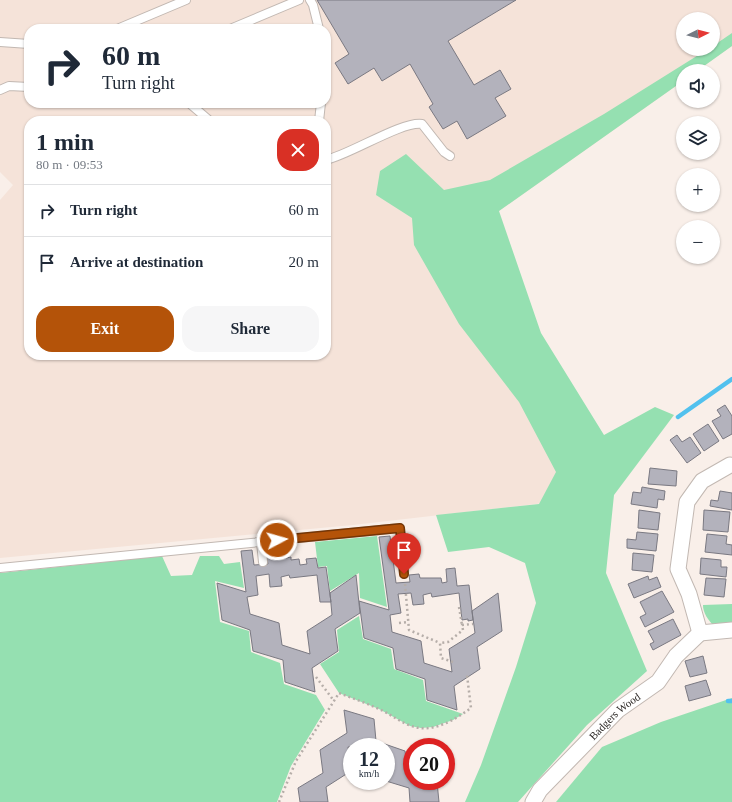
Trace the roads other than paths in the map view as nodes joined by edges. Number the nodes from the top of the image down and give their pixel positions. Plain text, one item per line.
1 (186, 0) edge
2 (299, 0) edge
3 (310, 0) edge
4 (129, 24) edge
5 (242, 24) edge
6 (318, 24) edge
7 (0, 42) edge
8 (24, 44) edge
9 (24, 87) edge
10 (0, 90) edge
11 (195, 108) edge
12 (204, 116) edge
13 (450, 156) dead end
14 (331, 159) edge
15 (731, 465) edge
16 (261, 542) junction
17 (263, 562) dead end
18 (0, 568) edge
19 (404, 574) road end
20 (732, 630) edge
21 (700, 633) junction
22 (533, 802) edge

1 - 4 lane
2 - 5 lane
3 - 6 lane
7 - 8 lane
9 - 10 lane
11 - 12 lane
13 - 14 lane
15 - 21 street
16 - 17 lane
16 - 18 lane
16 - 19 lane
20 - 21 street
21 - 22 street, Badgers Wood

